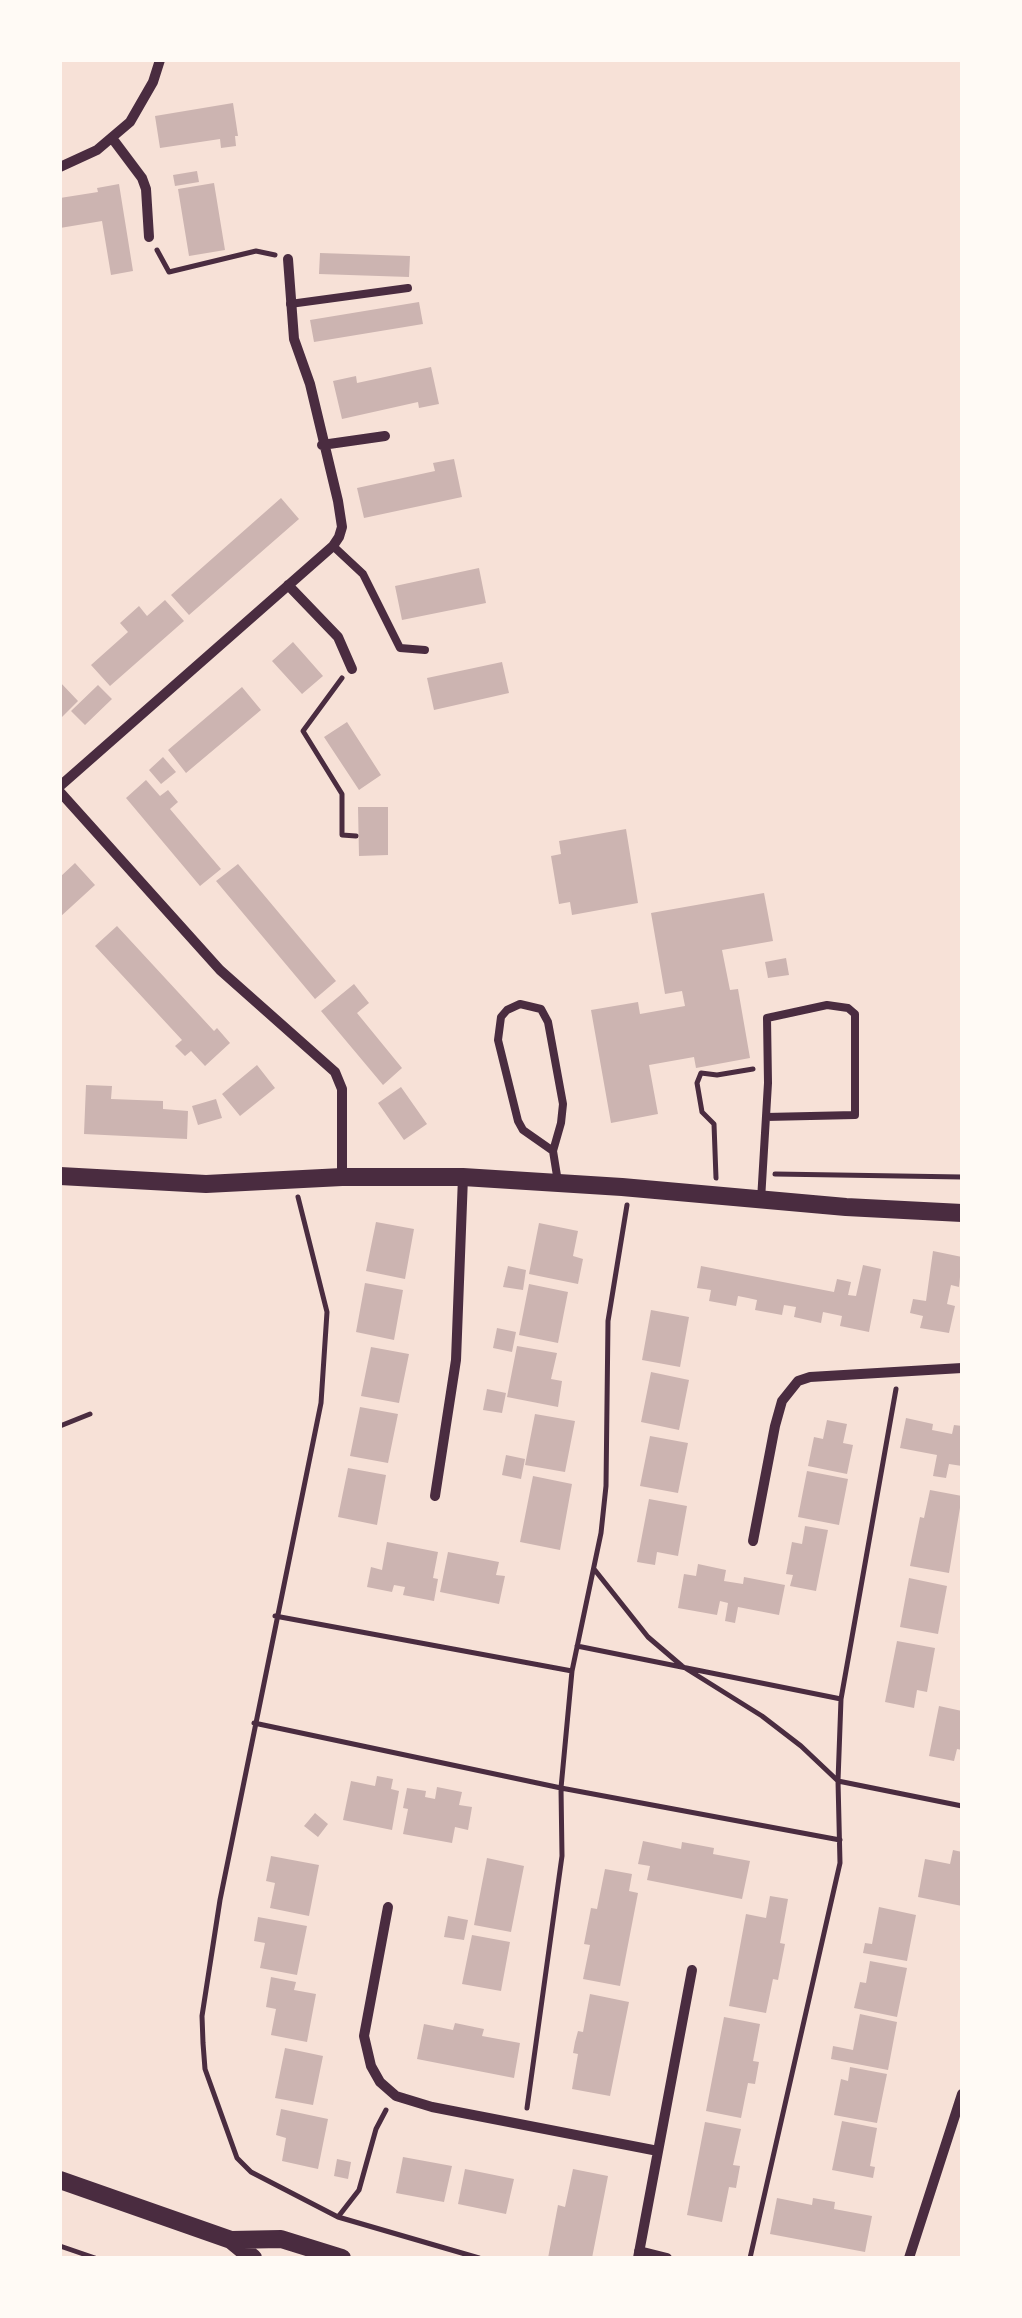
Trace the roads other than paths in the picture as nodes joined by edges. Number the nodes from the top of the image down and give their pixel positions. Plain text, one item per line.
1 (160, 60) edge
2 (112, 138) junction
3 (60, 168) edge
4 (149, 237) road end
5 (288, 259) road end
6 (408, 288) dead end
7 (290, 304) junction
8 (384, 436) dead end
9 (322, 445) junction
10 (333, 546) junction
11 (288, 585) junction
12 (425, 650) dead end
13 (352, 669) road end
14 (60, 789) edge
15 (70, 804) junction
16 (60, 813) edge
17 (766, 1117) junction
18 (553, 1151) junction
19 (60, 1176) edge
20 (342, 1177) junction
21 (462, 1177) junction
22 (558, 1182) junction
23 (761, 1200) junction
24 (962, 1213) edge
25 (962, 1368) edge
26 (435, 1496) dead end
27 (753, 1540) dead end
28 (388, 1907) dead end
29 (692, 1970) dead end
30 (962, 2094) edge
31 (658, 2151) junction
32 (60, 2180) edge
33 (231, 2240) junction
34 (639, 2254) edge
35 (253, 2258) edge
36 (342, 2258) edge
37 (667, 2258) edge
38 (909, 2258) edge

1 - 2 street
2 - 3 street
2 - 4 street
5 - 7 street
6 - 7 lane
7 - 9 street
8 - 9 street
9 - 10 street
10 - 11 street
10 - 12 lane
11 - 13 street
11 - 14 street
14 - 15 street
15 - 16 street
15 - 20 street
17 - 17 lane
17 - 23 lane
18 - 18 lane
18 - 22 lane
19 - 20 street
20 - 21 street
21 - 22 street
21 - 26 street
22 - 23 street
23 - 24 street
25 - 27 street
28 - 31 street
29 - 31 street
30 - 38 street
31 - 34 street
32 - 33 street
33 - 35 street
33 - 36 street
34 - 37 street

